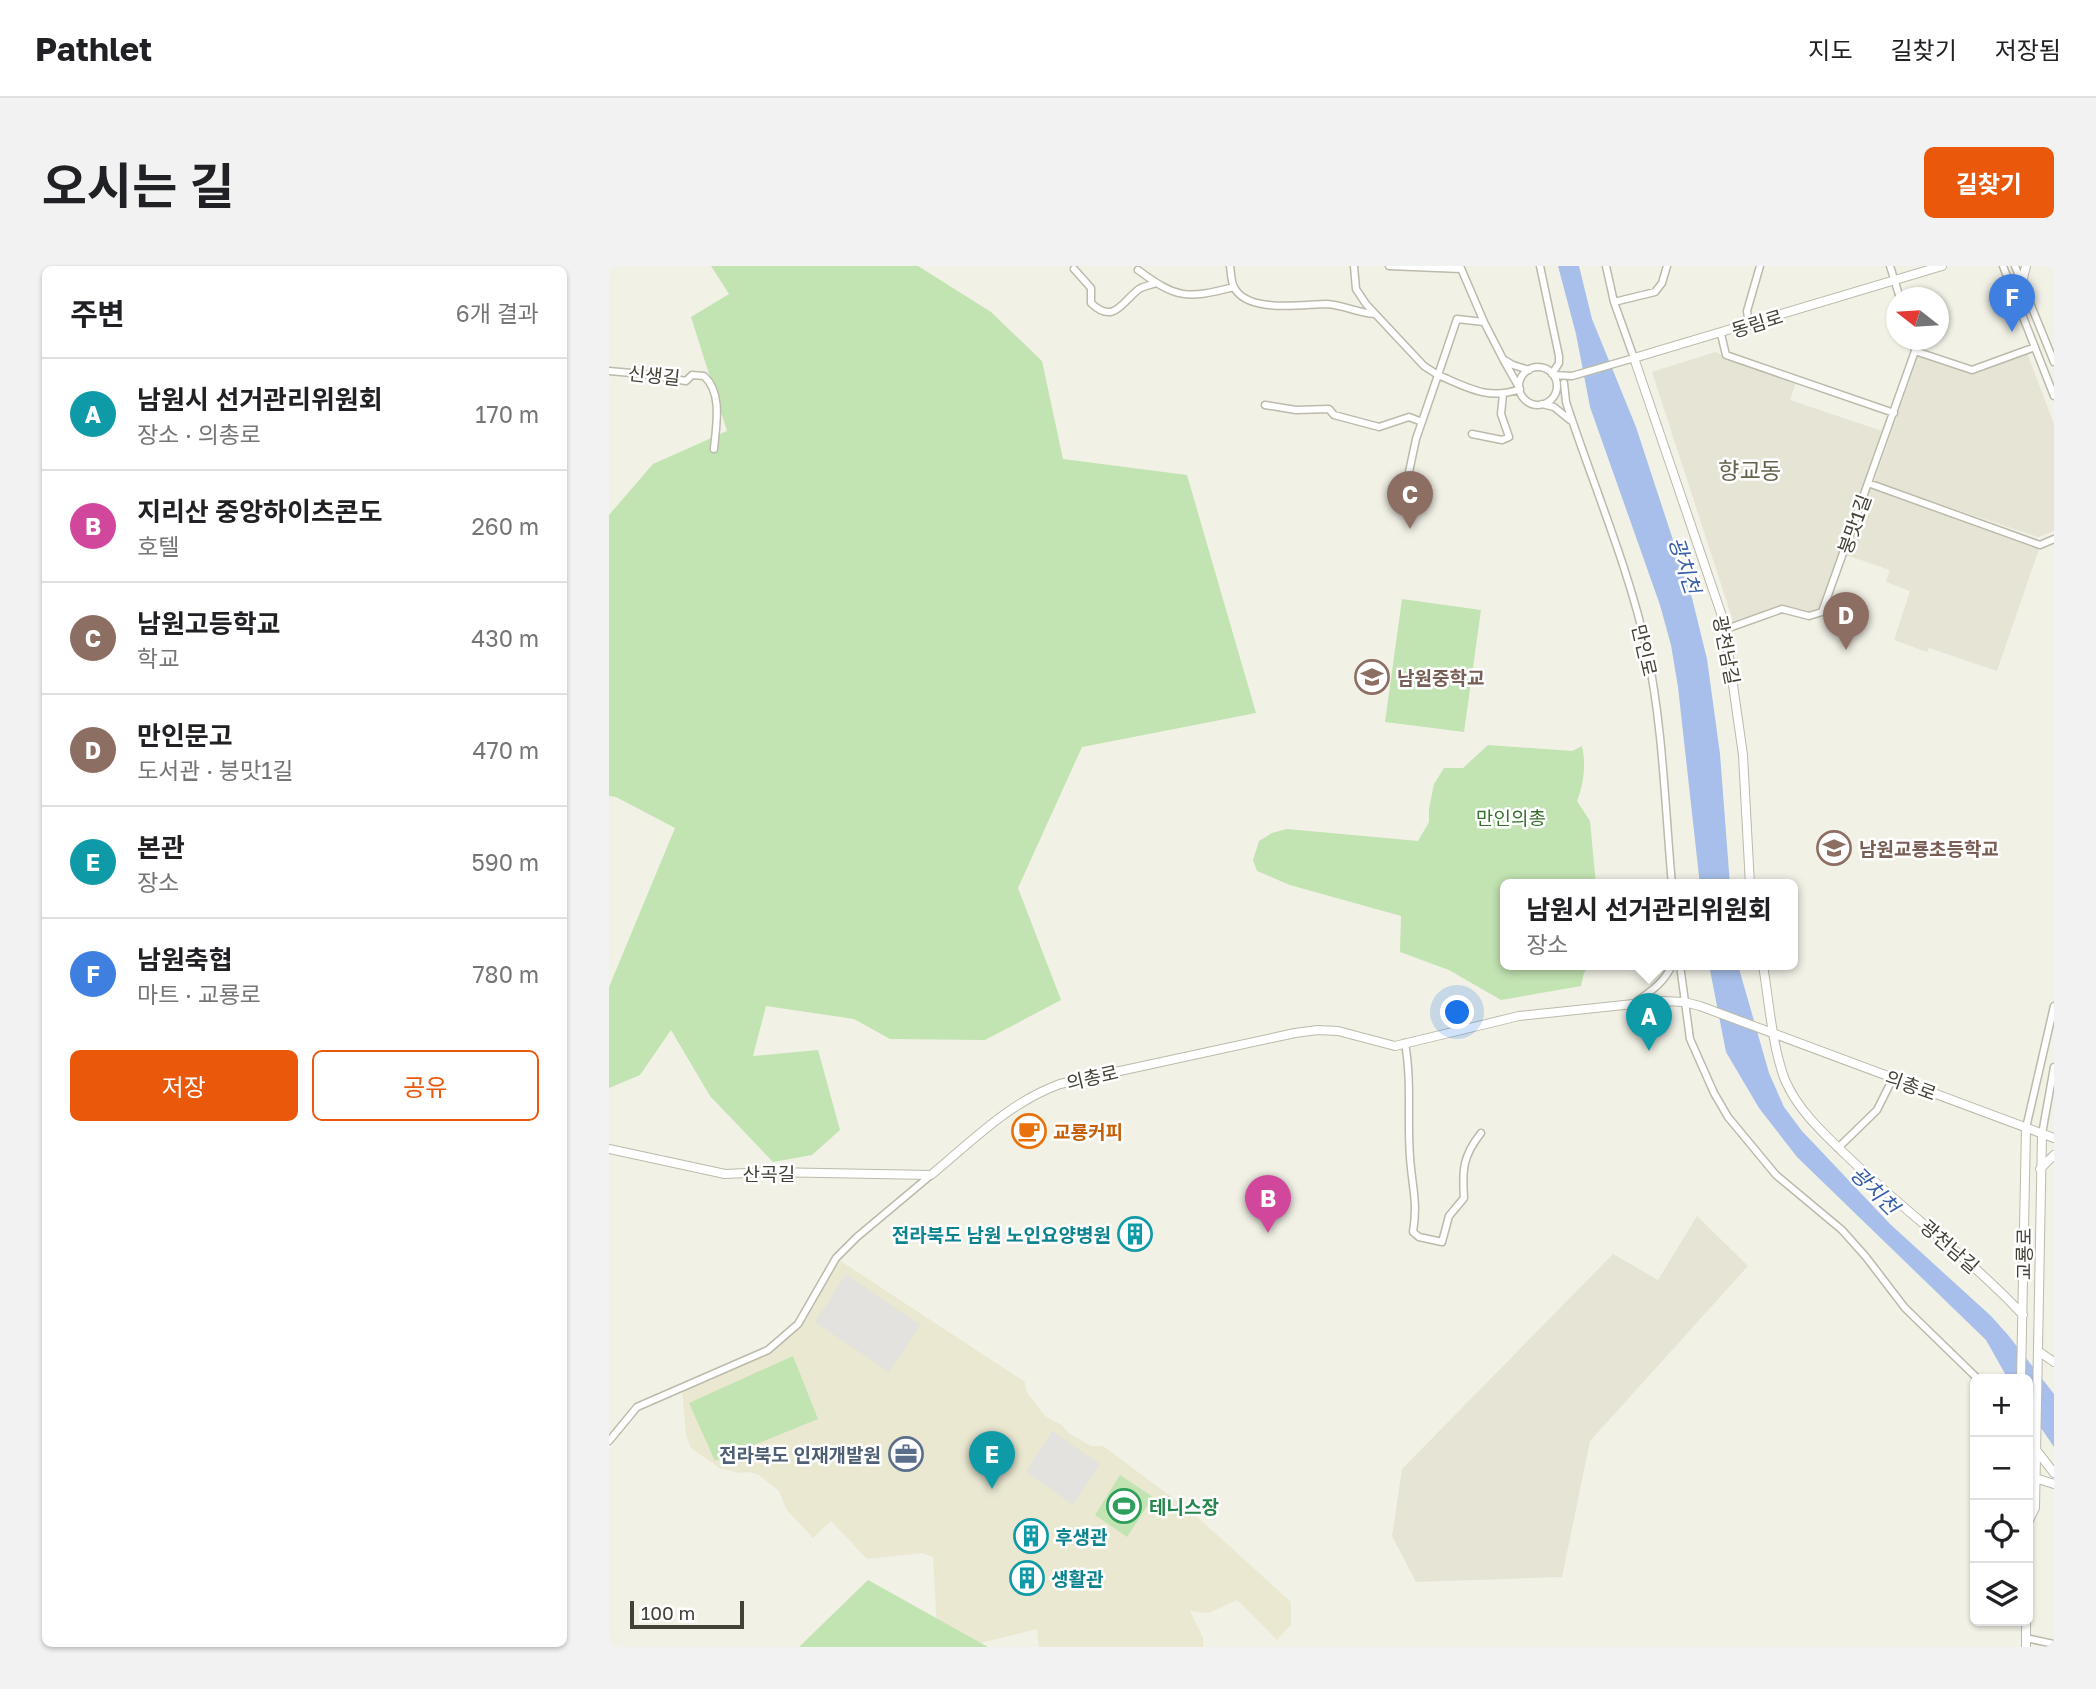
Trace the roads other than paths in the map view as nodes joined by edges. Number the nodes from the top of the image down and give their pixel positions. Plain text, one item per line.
1 (1230, 266) edge
2 (1354, 266) edge
3 (1389, 266) edge
4 (1540, 266) edge
5 (1606, 266) edge
6 (1667, 266) edge
7 (1760, 266) edge
8 (1890, 266) edge
9 (1942, 266) edge
10 (2003, 266) edge
11 (2015, 266) edge
12 (2026, 266) edge
13 (1461, 268) edge
14 (1074, 269) dead end
15 (1138, 270) dead end
16 (1895, 282) junction
17 (2022, 282) junction
18 (1156, 283) junction
19 (1234, 287) junction
20 (1897, 287) edge
21 (1613, 302) junction
22 (1375, 314) junction
23 (1484, 322) junction
24 (1749, 325) junction
25 (1721, 334) junction
26 (2035, 348) junction
27 (1915, 352) joint
28 (1503, 359) junction
29 (1631, 359) junction
30 (2054, 362) edge
31 (1529, 369) junction
32 (609, 371) edge
33 (1551, 373) junction
34 (1438, 375) junction
35 (1572, 376) junction
36 (1564, 383) junction
37 (1520, 389) junction
38 (1556, 389) junction
39 (1503, 394) junction
40 (2054, 396) edge
41 (1565, 399) junction
42 (1542, 404) junction
43 (1265, 405) dead end
44 (1894, 413) junction
45 (1422, 422) junction
46 (1573, 424) junction
47 (1472, 433) dead end
48 (715, 449) dead end
49 (1409, 472) dead end
50 (1868, 483) junction
51 (2054, 538) edge
52 (1726, 629) junction
53 (1671, 879) edge
54 (1750, 879) edge
55 (1670, 970) edge
56 (1680, 970) edge
57 (1764, 970) edge
58 (1636, 1002) junction
59 (1684, 1002) junction
60 (2054, 1006) edge
61 (1771, 1033) junction
62 (1405, 1044) junction
63 (2054, 1067) edge
64 (1893, 1079) junction
65 (2026, 1128) junction
66 (1481, 1133) dead end
67 (2042, 1134) junction
68 (2054, 1138) edge
69 (1838, 1148) junction
70 (609, 1149) edge
71 (2054, 1155) edge
72 (2040, 1169) junction
73 (931, 1175) junction
74 (2023, 1315) junction
75 (2038, 1351) junction
76 (2054, 1362) edge
77 (1973, 1374) edge
78 (2021, 1374) edge
79 (609, 1441) edge
80 (2036, 1451) junction
81 (2054, 1473) edge
82 (2035, 1478) junction
83 (2054, 1483) edge
84 (2033, 1512) edge
85 (2026, 1643) edge
86 (2054, 1644) edge

1 - 19 street
2 - 22 street
3 - 13 street
4 - 33 street
5 - 21 street, 광천남길
6 - 21 street
7 - 24 street
8 - 16 street
9 - 16 street, 동림로
10 - 26 street
11 - 17 street
12 - 17 street
13 - 23 street
14 - 18 street
15 - 18 street
16 - 20 street
16 - 24 street, 동림로
17 - 30 street
18 - 19 street
19 - 22 street
21 - 29 street, 광천남길
22 - 34 street
23 - 28 street
23 - 34 street
24 - 25 street, 동림로
25 - 29 street, 동림로
25 - 44 street
26 - 27 street
26 - 40 street
27 - 44 street, 붕맛1길
28 - 31 street
28 - 37 street
29 - 35 street, 동림로
29 - 52 street, 광천남길
31 - 33 street
31 - 37 street
32 - 48 street, 신생길
33 - 35 street
33 - 38 street
34 - 39 street
34 - 45 street
35 - 36 street
36 - 38 street
36 - 41 street
37 - 39 street
37 - 42 street
38 - 41 street
38 - 42 street
39 - 47 street
41 - 46 street, 만인로
42 - 46 street
43 - 45 street
44 - 50 street, 붕맛1길
45 - 49 street
46 - 53 street, 만인로
50 - 51 street
50 - 52 street, 붕맛1길
52 - 54 street, 광천남길
55 - 58 street
56 - 59 street
57 - 61 street, 광천남길
58 - 59 street, 의총로
58 - 62 street, 의총로
59 - 61 street, 의총로
59 - 77 street
60 - 65 street
61 - 64 street, 의총로
61 - 69 street, 광천남길
62 - 66 street
62 - 73 street, 의총로
63 - 67 street
64 - 65 street, 의총로
64 - 69 street
65 - 67 street, 의총로
65 - 74 street, 교룡로
67 - 68 street, 의총로
67 - 72 street, 교룡로
69 - 74 street, 광천남길
70 - 73 street, 산곡길
71 - 72 street
72 - 75 street, 교룡로
73 - 79 street, 의총로
74 - 78 street, 교룡로
75 - 76 street
75 - 80 street, 교룡로
80 - 81 street
80 - 82 street, 교룡로
82 - 83 street
82 - 84 street, 교룡로
85 - 86 street

